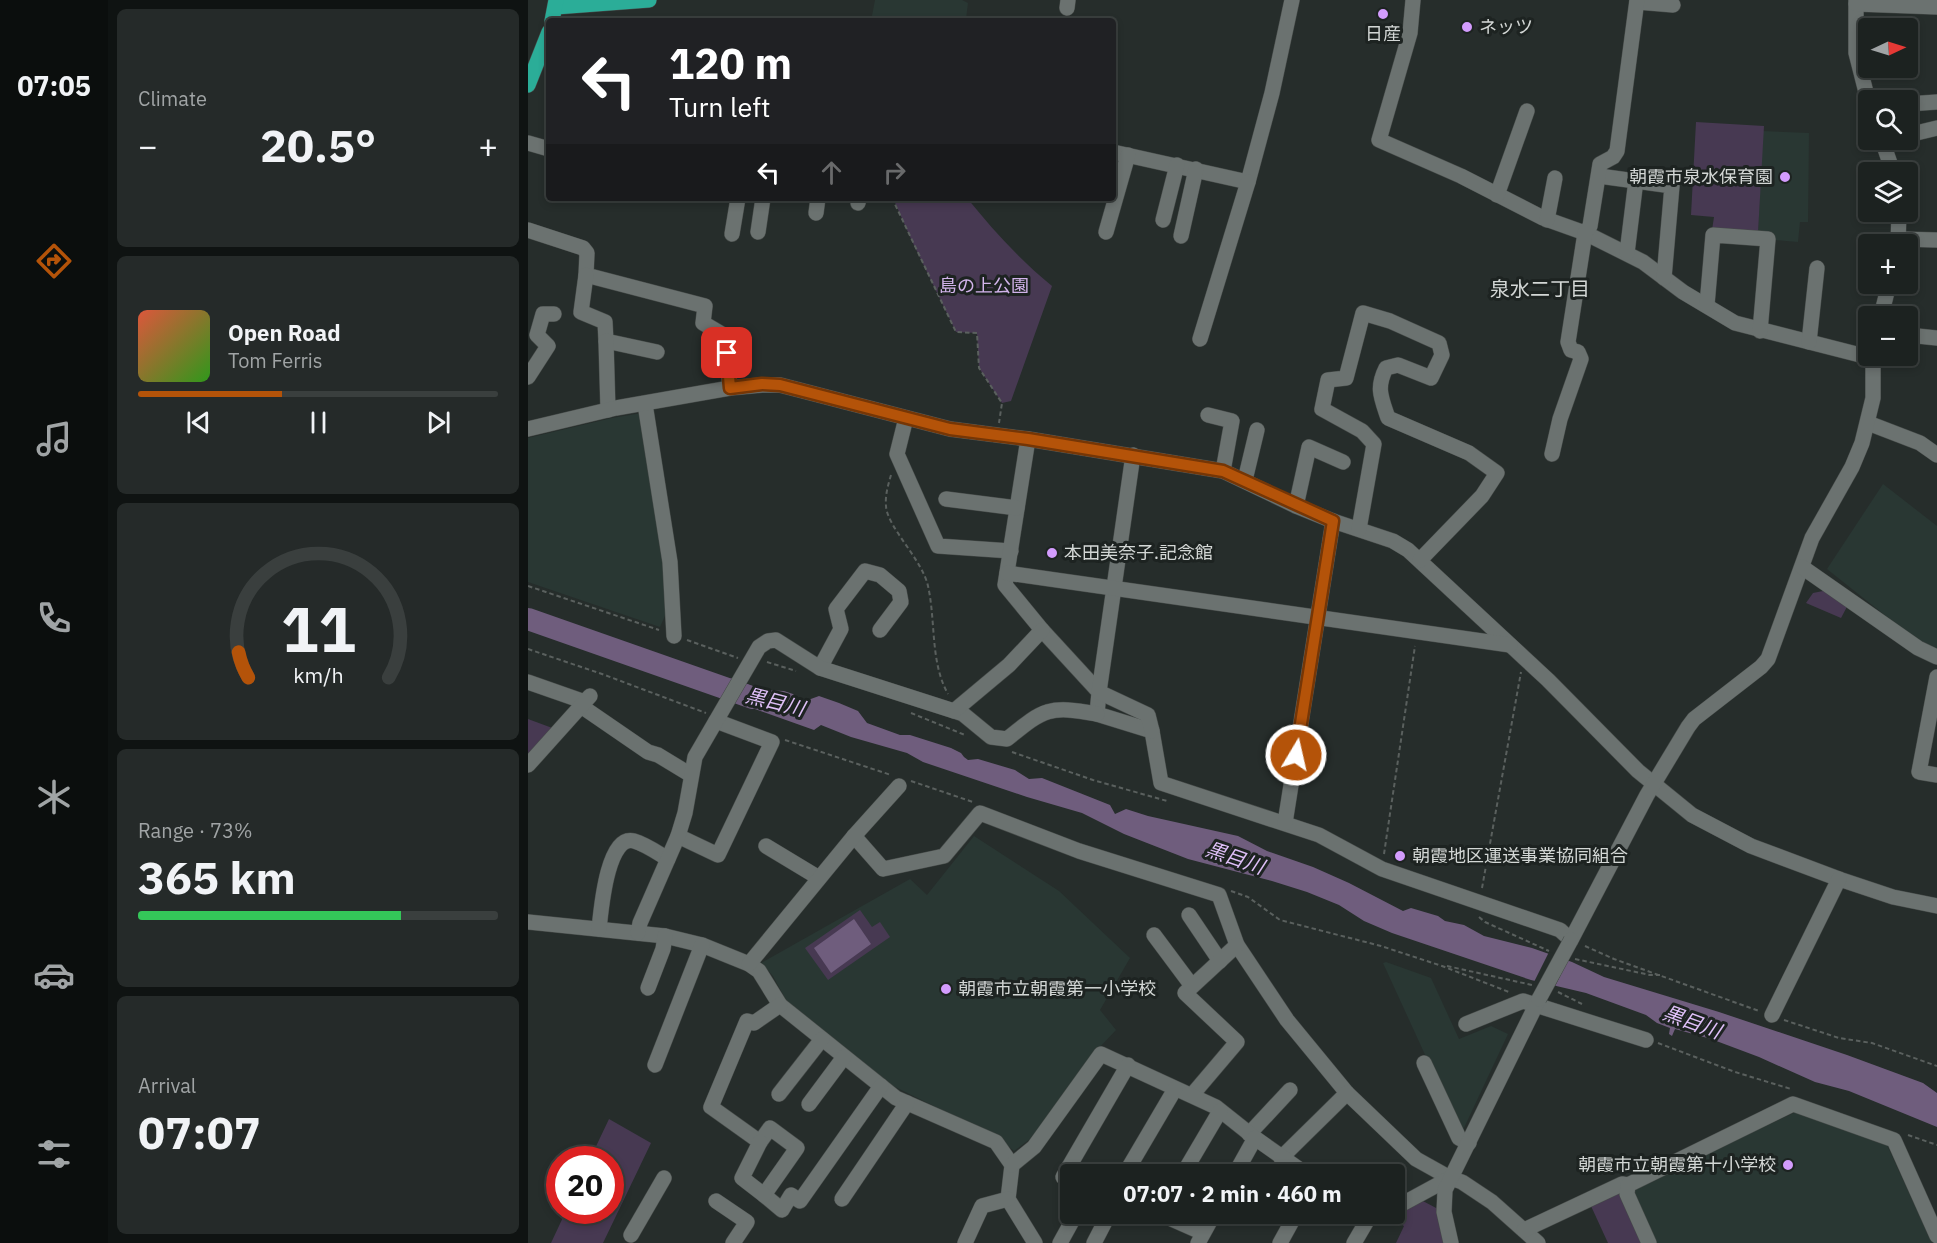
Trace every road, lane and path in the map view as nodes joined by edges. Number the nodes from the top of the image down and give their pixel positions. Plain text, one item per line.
1 (649, 0) edge
2 (1292, 0) edge
3 (1413, 0) edge
4 (1637, 1) edge
5 (1856, 2) edge
6 (1672, 5) dead end
7 (1937, 7) edge
8 (555, 9) edge
9 (546, 40) edge
10 (528, 85) edge
11 (1865, 90) edge
12 (1937, 102) edge
13 (1918, 103) edge
14 (1527, 111) dead end
15 (1937, 129) edge
16 (1918, 133) edge
17 (528, 143) edge
18 (546, 148) edge
19 (1121, 153) edge
20 (1177, 165) junction
21 (1196, 169) junction
22 (1599, 176) junction
23 (1555, 177) dead end
24 (1636, 180) junction
25 (1116, 181) edge
26 (1248, 182) junction
27 (1497, 195) junction
28 (738, 201) edge
29 (763, 201) edge
30 (893, 201) edge
31 (1112, 201) edge
32 (1163, 219) dead end
33 (1547, 220) junction
34 (528, 230) edge
35 (758, 232) dead end
36 (1107, 232) dead end
37 (1585, 233) junction
38 (732, 234) dead end
39 (1181, 236) dead end
40 (1937, 240) edge
41 (1918, 241) edge
42 (1627, 254) junction
43 (1817, 268) dead end
44 (586, 275) junction
45 (1665, 278) junction
46 (1707, 305) junction
47 (554, 314) dead end
48 (1760, 331) junction
49 (1918, 336) edge
50 (1937, 338) edge
51 (1200, 339) dead end
52 (606, 341) junction
53 (1809, 342) junction
54 (657, 352) dead end
55 (1858, 354) edge
56 (1872, 366) edge
57 (528, 377) edge
58 (730, 388) junction
59 (645, 404) junction
60 (608, 410) junction
61 (1208, 416) dead end
62 (906, 418) junction
63 (1868, 423) junction
64 (528, 429) edge
65 (1257, 430) dead end
66 (997, 435) junction
67 (1028, 439) junction
68 (897, 454) junction
69 (1552, 454) dead end
70 (1132, 455) junction
71 (1937, 455) edge
72 (1343, 462) dead end
73 (1223, 471) junction
74 (1245, 480) junction
75 (946, 499) dead end
76 (1296, 506) junction
77 (1017, 508) junction
78 (1333, 521) junction
79 (1359, 529) junction
80 (1011, 551) junction
81 (1420, 560) junction
82 (1802, 567) junction
83 (1007, 573) junction
84 (528, 586) edge
85 (1113, 588) junction
86 (1317, 619) junction
87 (890, 625) dead end
88 (1042, 630) junction
89 (1417, 632) junction
90 (674, 636) junction
91 (1510, 645) junction
92 (528, 649) edge
93 (1524, 657) junction
94 (1937, 657) edge
95 (750, 660) junction
96 (820, 668) junction
97 (803, 673) dead end
98 (1937, 677) edge
99 (528, 682) edge
100 (1099, 692) junction
101 (585, 701) junction
102 (954, 711) junction
103 (908, 712) dead end
104 (1097, 714) junction
105 (717, 718) junction
106 (1152, 731) junction
107 (972, 737) dead end
108 (1003, 749) dead end
109 (528, 765) edge
110 (691, 775) junction
111 (1937, 775) edge
112 (1653, 784) junction
113 (899, 786) dead end
114 (1172, 802) dead end
115 (1285, 823) junction
116 (678, 836) junction
117 (854, 836) junction
118 (766, 846) dead end
119 (668, 859) junction
120 (1382, 869) junction
121 (819, 878) junction
122 (1839, 879) junction
123 (1937, 906) edge
124 (1478, 910) junction
125 (1189, 915) dead end
126 (1494, 920) dead end
127 (528, 922) edge
128 (599, 929) junction
129 (638, 933) junction
130 (1154, 935) dead end
131 (665, 936) junction
132 (1571, 940) junction
133 (702, 945) junction
134 (1237, 945) junction
135 (1220, 961) junction
136 (749, 964) junction
137 (1192, 986) junction
138 (648, 988) dead end
139 (1538, 1003) junction
140 (780, 1005) junction
141 (1772, 1015) junction
142 (1466, 1024) dead end
143 (822, 1039) junction
144 (1646, 1040) joint
145 (844, 1057) junction
146 (1424, 1063) dead end
147 (655, 1065) dead end
148 (1128, 1065) junction
149 (1937, 1066) edge
150 (881, 1086) junction
151 (1174, 1089) junction
152 (1290, 1090) dead end
153 (1799, 1092) dead end
154 (1347, 1093) junction
155 (779, 1094) dead end
156 (1192, 1095) junction
157 (907, 1103) junction
158 (809, 1104) dead end
159 (1220, 1111) junction
160 (1252, 1136) junction
161 (1894, 1140) junction
162 (760, 1142) junction
163 (1469, 1143) junction
164 (1937, 1145) edge
165 (1281, 1158) junction
166 (1071, 1164) edge
167 (1131, 1164) edge
168 (1189, 1164) edge
169 (1239, 1164) edge
170 (1290, 1164) edge
171 (1011, 1165) junction
172 (664, 1178) dead end
173 (1450, 1178) junction
174 (1628, 1185) junction
175 (1405, 1192) edge
176 (764, 1195) junction
177 (842, 1199) dead end
178 (1008, 1199) junction
179 (716, 1202) dead end
180 (1405, 1202) edge
181 (1070, 1224) edge
182 (1104, 1224) edge
183 (1177, 1224) edge
184 (1208, 1224) edge
185 (1290, 1224) edge
186 (1365, 1224) edge
187 (1524, 1230) junction
188 (1937, 1236) edge
189 (1200, 1238) edge
190 (634, 1240) edge
191 (733, 1243) edge
192 (965, 1243) edge
193 (1035, 1243) edge
194 (1060, 1243) edge
195 (1094, 1243) edge
196 (1280, 1243) edge
197 (1354, 1243) edge
198 (1451, 1243) edge
199 (1538, 1243) edge
200 (1649, 1243) edge

1 - 8 main road
2 - 26 street
3 - 27 street
4 - 6 street
4 - 22 street
5 - 7 street
5 - 11 street
9 - 10 main road
12 - 13 street
14 - 27 street
15 - 16 street
17 - 18 street
19 - 20 street
19 - 25 street
20 - 21 street
20 - 32 street
21 - 26 street
21 - 39 street
22 - 24 street
22 - 37 street
23 - 33 street
24 - 42 street
24 - 45 street
26 - 51 street
27 - 33 street
28 - 38 street
29 - 35 street
30 - 66 path
31 - 36 street
33 - 37 street
34 - 44 street
37 - 42 street
37 - 69 street
40 - 41 street
42 - 45 street
43 - 53 street
44 - 52 street
44 - 58 street
45 - 46 street
46 - 48 street
46 - 48 street
47 - 57 street
48 - 53 street
49 - 50 street
52 - 54 street
52 - 60 street
53 - 55 street
56 - 63 street
58 - 59 street
58 - 62 street
59 - 60 street
59 - 90 street
60 - 64 street
61 - 73 street
62 - 66 street
62 - 68 street
63 - 71 street
63 - 82 street
65 - 74 street
66 - 67 street
67 - 70 street
67 - 77 street
68 - 80 street
68 - 102 path
70 - 73 street
70 - 85 street
72 - 76 street
73 - 74 street
74 - 76 street
75 - 77 street
76 - 78 street
77 - 80 street
78 - 79 street
78 - 86 street
79 - 81 street
79 - 81 street
80 - 83 street
81 - 91 street
82 - 94 street
82 - 112 street
83 - 85 street
83 - 88 street
84 - 90 path
85 - 86 street
85 - 100 street
86 - 89 street
86 - 115 street
87 - 96 street
88 - 100 street
88 - 102 street
89 - 91 street
89 - 120 path
90 - 95 path
91 - 93 street
92 - 105 path
93 - 112 street
93 - 124 path
95 - 96 street
95 - 97 path
95 - 105 street
96 - 102 street
98 - 111 street
99 - 101 street
100 - 104 street
100 - 106 street
101 - 109 street
101 - 110 street
102 - 104 street
103 - 107 path
104 - 106 street
105 - 110 street
105 - 116 street
106 - 115 street
108 - 114 path
110 - 116 street
112 - 122 street
112 - 132 street
113 - 117 street
115 - 120 street
116 - 119 street
117 - 121 street
117 - 134 street
118 - 121 street
119 - 128 street
119 - 129 street
120 - 124 street
121 - 136 street
122 - 123 street
122 - 141 street
124 - 126 path
124 - 132 street
125 - 135 street
127 - 128 street
128 - 129 street
129 - 131 street
130 - 137 street
131 - 133 street
131 - 138 street
132 - 139 street, bridge
132 - 141 path
133 - 136 street
133 - 147 street
134 - 135 street
134 - 154 street
135 - 137 street
136 - 140 street
137 - 156 street
139 - 142 street
139 - 144 street
139 - 163 street
140 - 143 street
140 - 162 street
141 - 149 path
143 - 145 street
143 - 155 street
144 - 153 path
145 - 150 street
145 - 158 street
146 - 163 street
148 - 151 street
148 - 166 street
148 - 171 street
150 - 157 street
150 - 176 street
151 - 156 street
151 - 167 street
152 - 160 street
154 - 165 street
154 - 173 street
156 - 159 street
157 - 171 street
157 - 177 street
159 - 160 street
159 - 168 street
160 - 165 street
160 - 169 street
161 - 164 path
161 - 174 street
161 - 188 street
162 - 176 street
162 - 176 street
163 - 173 street
165 - 170 street
171 - 178 street
172 - 190 street
173 - 175 street
173 - 180 street
173 - 187 street
173 - 198 street
174 - 187 street
174 - 200 street
178 - 192 street
178 - 193 street
179 - 191 street
181 - 194 street
182 - 195 street
183 - 189 street
184 - 189 street
185 - 196 street
186 - 197 street
187 - 199 street

